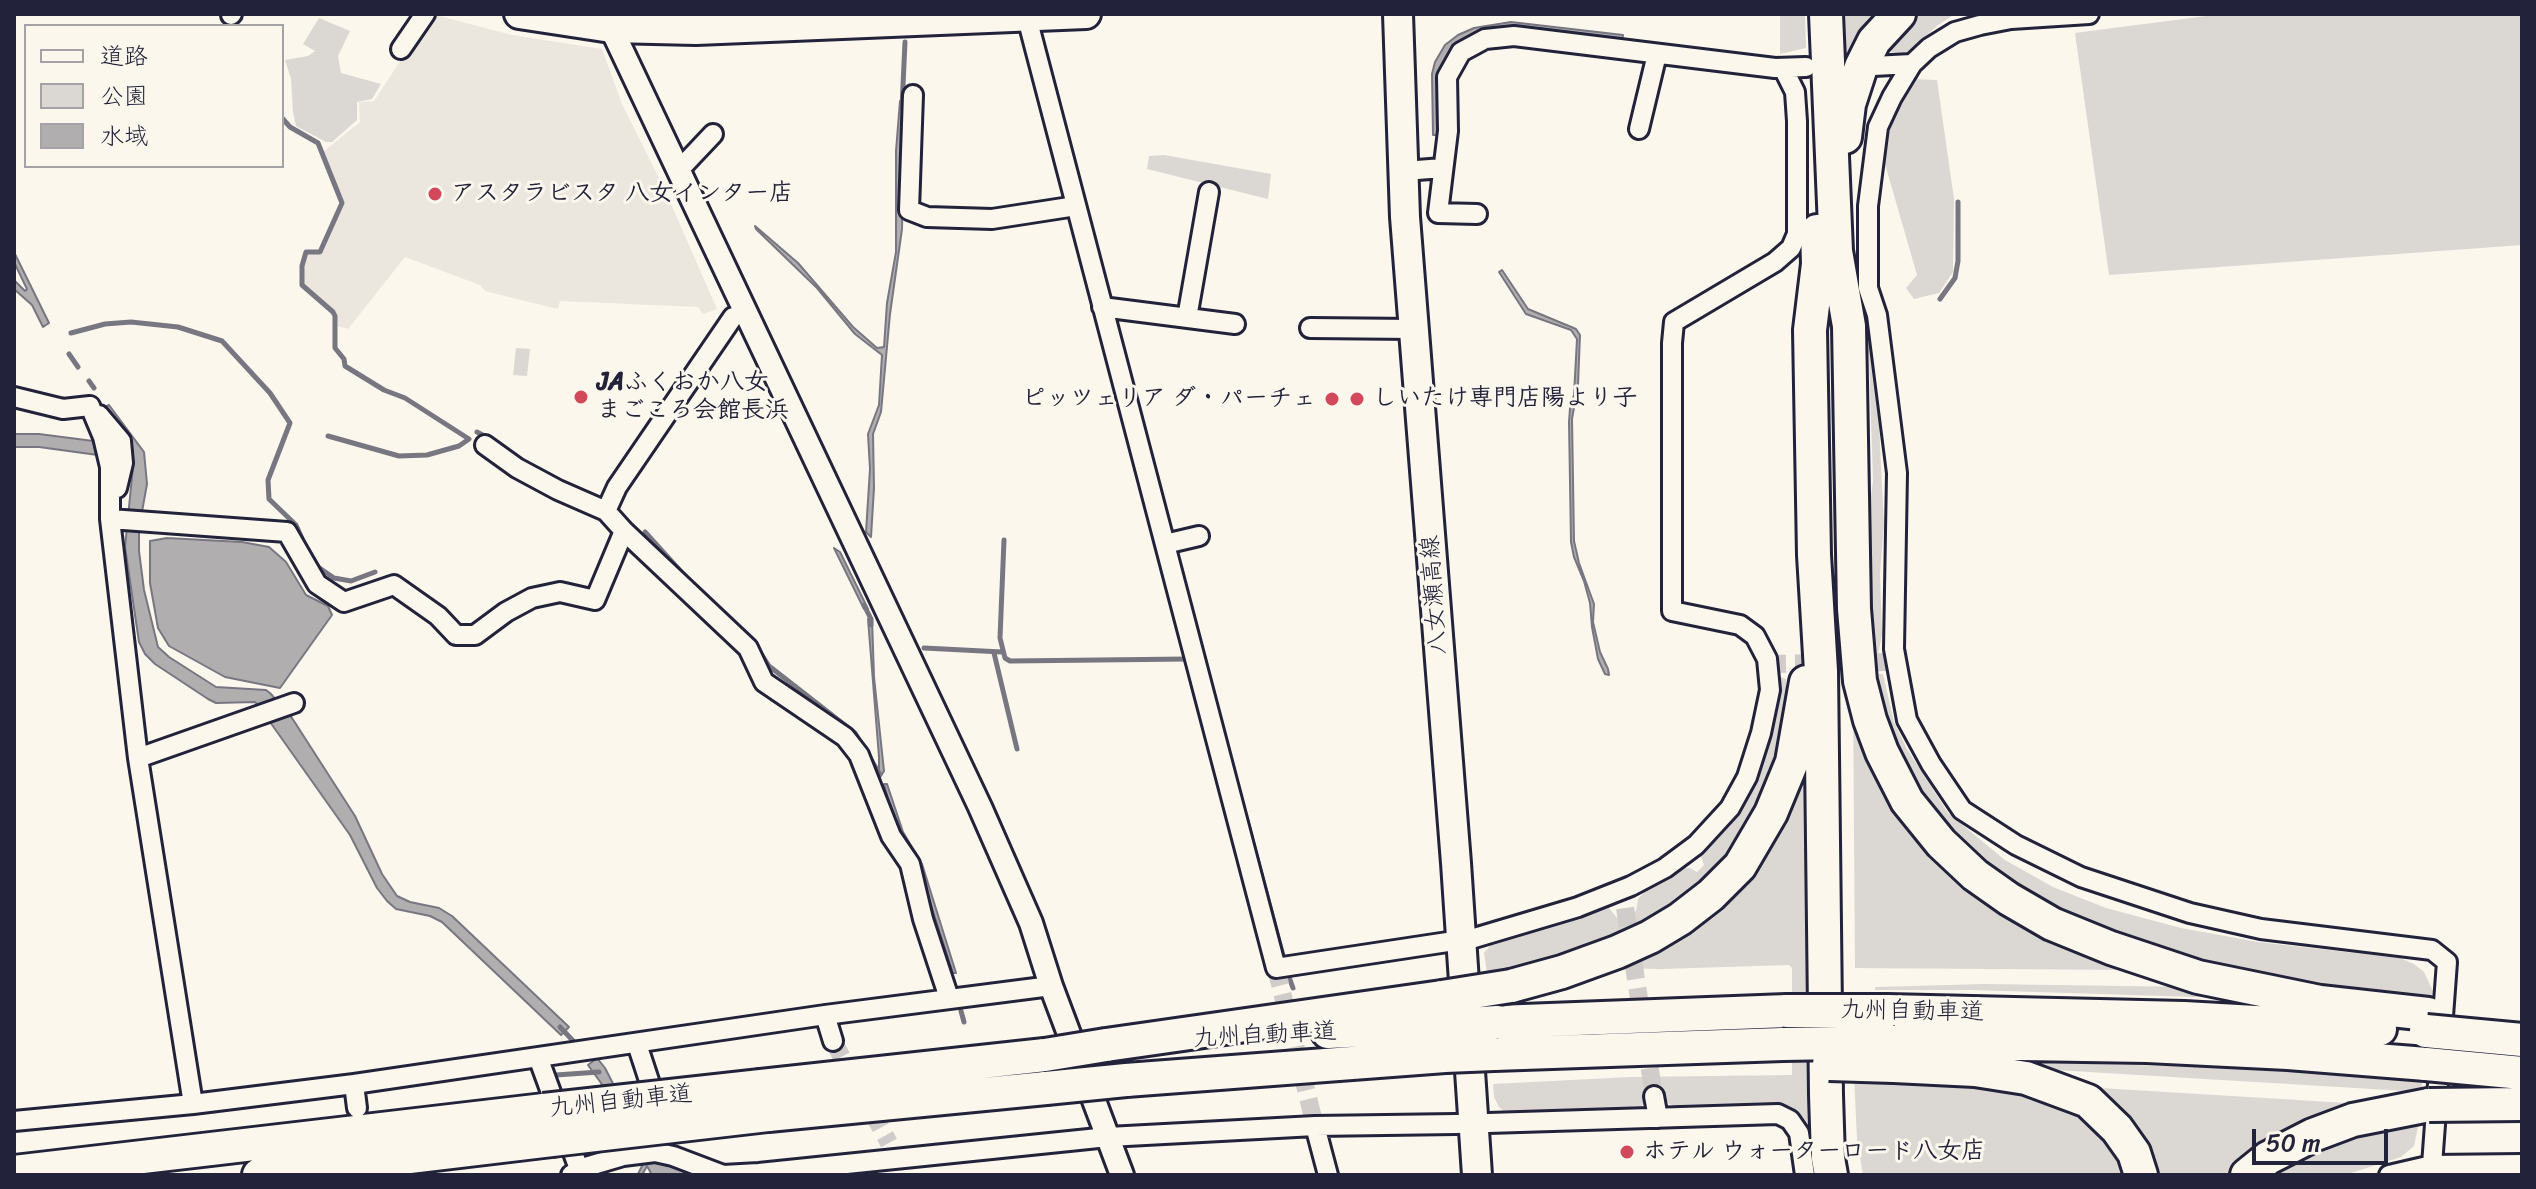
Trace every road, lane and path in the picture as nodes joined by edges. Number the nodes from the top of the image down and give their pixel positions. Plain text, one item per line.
1 (425, 14) edge
2 (519, 14) edge
3 (1086, 14) edge
4 (1398, 14) edge
5 (1814, 14) edge
6 (1826, 14) edge
7 (1899, 14) edge
8 (2089, 14) edge
9 (1027, 15) edge
10 (608, 21) edge
11 (401, 49) dead end
12 (1657, 54) junction
13 (1912, 64) junction
14 (1873, 66) dead end
15 (1806, 67) dead end
16 (1783, 68) junction
17 (913, 95) dead end
18 (1639, 129) dead end
19 (713, 134) dead end
20 (1443, 168) junction
21 (679, 170) junction
22 (1404, 171) junction
23 (1209, 192) dead end
24 (1076, 206) junction
25 (1477, 214) dead end
26 (1834, 224) junction
27 (1102, 307) junction
28 (733, 317) dead end
29 (1187, 318) junction
30 (1235, 324) dead end
31 (1310, 328) dead end
32 (1414, 329) junction
33 (14, 397) edge
34 (485, 445) dead end
35 (645, 461) dead end
36 (606, 511) junction
37 (118, 519) junction
38 (623, 530) junction
39 (1199, 536) dead end
40 (1165, 544) junction
41 (1817, 608) junction
42 (1854, 609) junction
43 (289, 705) dead end
44 (138, 758) junction
45 (1460, 941) junction
46 (1051, 986) junction
47 (949, 998) junction
48 (825, 1015) junction
49 (2427, 1022) junction
50 (2522, 1024) edge
51 (1444, 1038) junction
52 (2522, 1040) edge
53 (833, 1041) tunnel mouth
54 (637, 1044) junction
55 (1895, 1054) junction
56 (538, 1057) junction
57 (2522, 1073) edge
58 (354, 1084) junction
59 (1654, 1096) tunnel mouth
60 (764, 1101) junction
61 (193, 1104) junction
62 (2522, 1104) edge
63 (357, 1108) dead end
64 (1658, 1118) junction
65 (14, 1121) edge
66 (1473, 1124) junction
67 (548, 1125) junction
68 (1315, 1126) junction
69 (1108, 1137) junction
70 (664, 1154) junction
71 (2522, 1164) edge
72 (2432, 1165) junction
73 (927, 1166) edge
74 (14, 1172) edge
75 (575, 1172) edge
76 (259, 1175) edge
77 (1122, 1175) edge
78 (1328, 1175) edge
79 (1477, 1175) edge
80 (1805, 1175) edge
81 (1831, 1175) edge
82 (1851, 1175) edge
83 (2141, 1175) edge
84 (2247, 1175) edge
85 (2389, 1175) edge

1 - 11 street
2 - 10 main road
3 - 9 main road
4 - 22 main road, 八女瀬高線
5 - 41 highway
6 - 26 highway
7 - 26 highway
8 - 13 street
9 - 10 main road
9 - 24 street
10 - 21 street
12 - 16 street
12 - 18 street
12 - 20 street
13 - 14 street
13 - 72 street
15 - 16 street
16 - 45 street
17 - 24 street
19 - 21 street
20 - 22 street
20 - 25 street
21 - 46 street
22 - 32 main road, 八女瀬高線
23 - 29 street
24 - 27 street
26 - 42 highway
27 - 29 street
27 - 40 street
28 - 36 street
29 - 30 street
31 - 32 street
32 - 45 main road, 八女瀬高線
33 - 37 street
34 - 36 street
35 - 38 street
36 - 38 street
37 - 38 street
37 - 44 street
38 - 47 street
39 - 40 street
40 - 45 street
41 - 51 highway, bridge
41 - 81 highway
42 - 49 highway
42 - 82 highway
43 - 44 street
44 - 61 street
45 - 66 main road, 八女瀬高線
46 - 47 street
46 - 69 street
47 - 48 street
48 - 53 street
48 - 54 street
49 - 50 highway
49 - 51 highway, 九州自動車道, bridge
49 - 52 highway, 九州自動車道, bridge
51 - 55 highway, 九州自動車道, bridge
51 - 60 highway, 九州自動車道, bridge
51 - 60 highway, 九州自動車道, bridge
54 - 56 street
54 - 70 street
55 - 57 highway, 九州自動車道, bridge
55 - 83 highway
56 - 58 street
56 - 75 street
58 - 61 street
58 - 63 street
59 - 64 street
60 - 67 highway, 九州自動車道, bridge
61 - 65 street
62 - 84 highway, bridge
64 - 66 street
64 - 80 street
66 - 68 street
66 - 79 main road, 八女瀬高線
67 - 74 highway, 九州自動車道
67 - 76 highway, 九州自動車道
68 - 69 street
68 - 78 street
69 - 73 street
69 - 77 street
70 - 73 street
70 - 75 street
71 - 72 street
72 - 85 street

